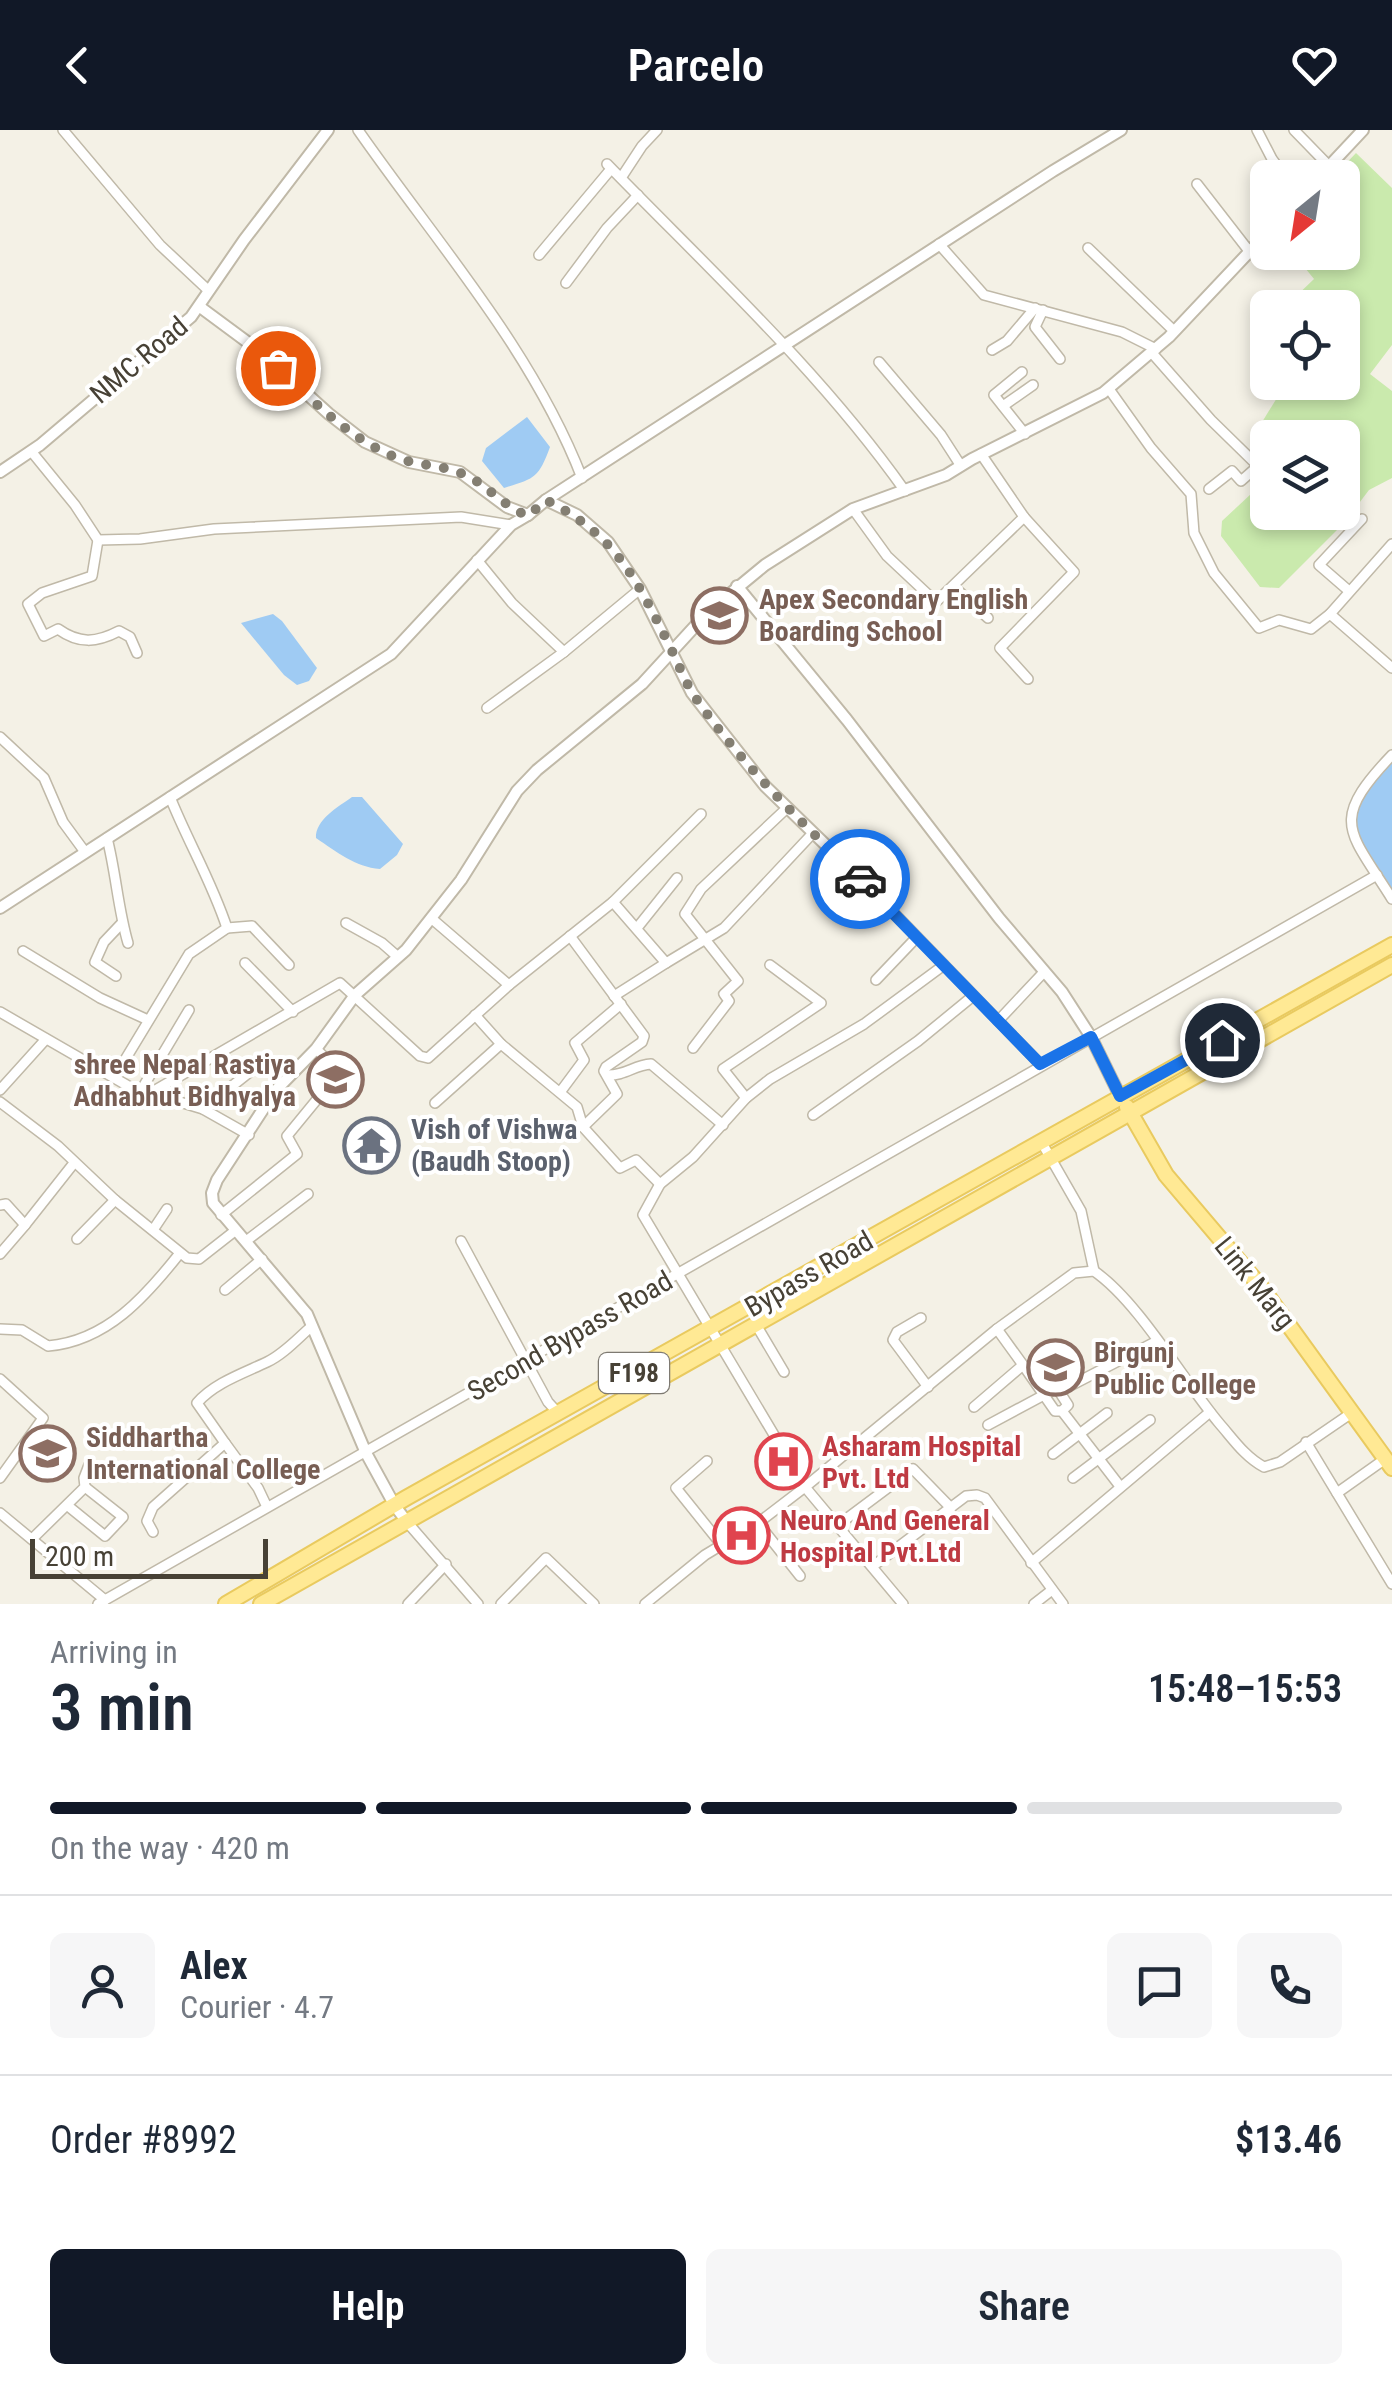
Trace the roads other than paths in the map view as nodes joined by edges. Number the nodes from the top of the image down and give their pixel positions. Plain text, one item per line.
1 (63, 130) edge
2 (328, 130) edge
3 (358, 130) edge
4 (657, 130) edge
5 (1121, 130) edge
6 (1257, 130) edge
7 (1294, 130) edge
8 (1362, 130) edge
9 (1275, 160) edge
10 (1323, 160) edge
11 (1334, 160) edge
12 (622, 178) junction
13 (1198, 184) dead end
14 (638, 195) junction
15 (939, 244) junction
16 (1088, 248) dead end
17 (1250, 252) joint
18 (539, 255) dead end
19 (566, 283) dead end
20 (210, 291) junction
21 (200, 306) junction
22 (1039, 309) junction
23 (1174, 331) junction
24 (1006, 341) junction
25 (784, 345) junction
26 (992, 350) dead end
27 (1014, 351) dead end
28 (1154, 351) junction
29 (1060, 359) dead end
30 (880, 362) dead end
31 (1022, 372) dead end
32 (1033, 385) dead end
33 (1109, 389) junction
34 (1003, 406) junction
35 (1025, 434) junction
36 (31, 451) junction
37 (981, 454) junction
38 (961, 466) junction
39 (0, 472) edge
40 (582, 478) junction
41 (1209, 490) dead end
42 (905, 491) junction
43 (546, 500) junction
44 (852, 509) junction
45 (528, 516) junction
46 (1024, 516) junction
47 (1362, 519) dead end
48 (511, 525) junction
49 (98, 540) junction
50 (1392, 544) edge
51 (477, 560) junction
52 (737, 586) junction
53 (953, 586) junction
54 (640, 589) junction
55 (1348, 591) junction
56 (1330, 614) junction
57 (988, 618) dead end
58 (672, 650) junction
59 (138, 652) dead end
60 (564, 652) junction
61 (1391, 667) edge
62 (1028, 680) dead end
63 (488, 708) dead end
64 (0, 737) edge
65 (1392, 755) edge
66 (170, 797) junction
67 (787, 808) junction
68 (701, 814) dead end
69 (813, 833) junction
70 (107, 838) junction
71 (85, 852) junction
72 (1377, 874) junction
73 (677, 878) dead end
74 (865, 884) joint
75 (1392, 900) edge
76 (613, 902) junction
77 (0, 908) edge
78 (431, 918) junction
79 (122, 923) junction
80 (346, 923) dead end
81 (227, 928) junction
82 (637, 928) junction
83 (570, 936) junction
84 (917, 937) junction
85 (707, 940) junction
86 (128, 942) dead end
87 (1392, 945) edge
88 (24, 950) dead end
89 (398, 958) junction
90 (245, 963) dead end
91 (666, 963) junction
92 (770, 964) dead end
93 (944, 964) junction
94 (1392, 964) edge
95 (289, 965) dead end
96 (1044, 972) junction
97 (116, 976) dead end
98 (876, 980) dead end
99 (509, 986) junction
100 (356, 994) junction
101 (973, 996) junction
102 (617, 1000) junction
103 (189, 1010) dead end
104 (0, 1012) edge
105 (294, 1012) junction
106 (475, 1014) junction
107 (148, 1020) junction
108 (998, 1021) junction
109 (1091, 1037) junction
110 (46, 1040) junction
111 (501, 1044) junction
112 (693, 1048) dead end
113 (316, 1050) junction
114 (1040, 1064) junction
115 (252, 1071) dead end
116 (606, 1075) junction
117 (114, 1078) junction
118 (0, 1090) edge
119 (561, 1091) junction
120 (143, 1093) junction
121 (1120, 1096) junction
122 (746, 1098) junction
123 (0, 1102) edge
124 (436, 1103) dead end
125 (203, 1110) junction
126 (1130, 1111) junction
127 (813, 1114) dead end
128 (723, 1125) junction
129 (583, 1127) junction
130 (249, 1136) junction
131 (1046, 1149) junction
132 (74, 1164) junction
133 (660, 1184) junction
134 (308, 1194) dead end
135 (115, 1200) junction
136 (0, 1205) edge
137 (167, 1209) dead end
138 (221, 1215) junction
139 (26, 1225) junction
140 (152, 1230) junction
141 (236, 1230) junction
142 (77, 1238) dead end
143 (460, 1240) dead end
144 (246, 1242) junction
145 (180, 1252) junction
146 (0, 1254) edge
147 (262, 1260) junction
148 (1094, 1270) junction
149 (677, 1274) junction
150 (225, 1290) dead end
151 (920, 1318) dead end
152 (756, 1323) junction
153 (312, 1326) junction
154 (0, 1329) edge
155 (997, 1330) junction
156 (714, 1337) junction
157 (1157, 1341) junction
158 (526, 1362) junction
159 (1023, 1365) junction
160 (784, 1372) dead end
161 (0, 1378) edge
162 (928, 1387) junction
163 (1056, 1388) junction
164 (1045, 1394) junction
165 (974, 1407) dead end
166 (1062, 1411) junction
167 (1210, 1412) junction
168 (1353, 1412) junction
169 (559, 1414) junction
170 (1107, 1414) dead end
171 (1150, 1420) dead end
172 (988, 1425) dead end
173 (1080, 1434) junction
174 (1306, 1442) junction
175 (225, 1443) junction
176 (366, 1454) junction
177 (1052, 1454) dead end
178 (1099, 1459) junction
179 (706, 1461) dead end
180 (90, 1464) dead end
181 (1389, 1464) edge
182 (0, 1478) edge
183 (1073, 1478) dead end
184 (1119, 1486) junction
185 (86, 1487) junction
186 (805, 1487) junction
187 (1336, 1493) junction
188 (68, 1506) junction
189 (394, 1506) junction
190 (267, 1507) junction
191 (950, 1508) junction
192 (0, 1512) edge
193 (407, 1522) junction
194 (758, 1523) junction
195 (838, 1525) junction
196 (153, 1532) dead end
197 (32, 1539) junction
198 (722, 1544) junction
199 (1031, 1563) junction
200 (446, 1564) junction
201 (873, 1566) junction
202 (280, 1572) junction
203 (800, 1576) dead end
204 (1392, 1584) edge
205 (289, 1588) junction
206 (1052, 1590) junction
207 (117, 1593) junction
208 (102, 1602) edge
209 (124, 1604) edge
210 (226, 1604) edge
211 (262, 1604) edge
212 (408, 1604) edge
213 (478, 1604) edge
214 (501, 1604) edge
215 (594, 1604) edge
216 (645, 1604) edge
217 (903, 1604) edge
218 (1034, 1604) edge
219 (1063, 1604) edge

1 - 20 street
2 - 20 street
3 - 40 street
4 - 12 street
5 - 15 street
6 - 9 street
7 - 10 street
8 - 11 street
12 - 14 street
12 - 18 street
13 - 17 street
14 - 19 street
14 - 25 street
15 - 22 street
15 - 25 street
16 - 23 street
17 - 23 street
20 - 21 street
21 - 36 street, NMC Road
21 - 45 street, NMC Road
22 - 24 street
22 - 28 street
22 - 29 street
23 - 28 street
24 - 26 street
24 - 27 street
25 - 40 street
25 - 42 street
28 - 33 street
28 - 41 street
30 - 38 street
31 - 34 street
32 - 34 street
33 - 35 street
33 - 56 street
34 - 35 street
35 - 37 street
36 - 39 street, NMC Road
36 - 49 street
37 - 38 street
37 - 46 street
38 - 42 street
40 - 43 street
42 - 44 street
43 - 45 street
43 - 54 street
44 - 52 street
44 - 53 street
45 - 48 street
46 - 53 street
46 - 62 street
47 - 55 street
48 - 49 street
48 - 51 street
49 - 59 street
50 - 55 street
51 - 60 street
51 - 66 street
52 - 58 street
52 - 96 street
53 - 57 street
54 - 58 street
54 - 60 street
55 - 56 street
56 - 61 street
58 - 67 street
58 - 78 street
60 - 63 street
64 - 71 street
65 - 72 street
66 - 70 street
66 - 81 street
67 - 69 street
67 - 85 street
68 - 76 street
69 - 74 street
69 - 85 street
70 - 71 street
70 - 79 street
71 - 77 street
72 - 75 street
72 - 109 street
73 - 82 street
74 - 84 street
76 - 82 street
76 - 83 street
78 - 89 street
78 - 99 street
79 - 86 street
79 - 97 street
80 - 89 street
81 - 95 street
81 - 107 street
82 - 91 street
83 - 99 street
83 - 102 street
84 - 93 street
84 - 98 street
85 - 91 street
85 - 112 street
87 - 121 main road, Bypass Road / F198
88 - 107 street
89 - 100 street
90 - 105 street
91 - 102 street
92 - 122 street
93 - 101 street
93 - 122 street
94 - 126 main road, Bypass Road / F198
96 - 108 street
96 - 109 street
99 - 106 street
100 - 105 street
100 - 106 street
100 - 113 street
101 - 108 street
101 - 127 street
102 - 116 street
102 - 119 street
103 - 120 street
104 - 110 street
105 - 120 street
106 - 111 street
107 - 117 street
108 - 114 street
109 - 114 street, Second Bypass Road
109 - 121 street
110 - 117 street
110 - 118 street
111 - 119 street
111 - 124 street
113 - 130 street
113 - 138 street
114 - 149 street, Second Bypass Road
115 - 125 street
116 - 128 street
116 - 129 street
117 - 120 street
119 - 129 street
120 - 125 street
121 - 126 main road, Link Marg
121 - 131 main road, Bypass Road / F198
122 - 128 street
123 - 132 street
125 - 130 street
126 - 131 main road, Bypass Road / F198
126 - 168 main road, Link Marg
128 - 133 street
129 - 133 street
130 - 138 street
131 - 148 street
131 - 152 main road, Bypass Road / F198
131 - 156 main road, Bypass Road / F198
132 - 135 street
132 - 139 street
133 - 149 street
134 - 144 street
135 - 140 street
135 - 142 street
136 - 139 street
137 - 140 street
138 - 141 street
139 - 146 street
140 - 145 street
141 - 144 street
141 - 145 street
143 - 158 street
144 - 147 street
145 - 154 street
147 - 150 street
147 - 153 street
148 - 155 street
148 - 157 street
149 - 156 street
149 - 158 street, Second Bypass Road
151 - 162 street
152 - 156 main road, Bypass Road / F198
152 - 160 street
153 - 175 street
153 - 176 street
155 - 159 street
155 - 162 street
156 - 169 main road, Bypass Road / F198
156 - 186 street
156 - 193 main road, Bypass Road / F198
157 - 163 street
157 - 167 street
158 - 169 street
158 - 176 street, Second Bypass Road
159 - 164 street
159 - 165 street
161 - 182 street
162 - 186 street
163 - 164 street
163 - 166 street
164 - 166 street
164 - 172 street
166 - 173 street
167 - 174 street
167 - 184 street
168 - 174 street
168 - 181 main road, Link Marg
169 - 189 main road, Bypass Road / F198
170 - 173 street
171 - 178 street
173 - 177 street
173 - 178 street
174 - 187 street
175 - 190 street
175 - 196 street
176 - 189 street
176 - 190 street, Second Bypass Road
178 - 183 street
178 - 184 street
179 - 198 street
180 - 185 street
181 - 187 street
184 - 199 street
185 - 188 street
185 - 188 street
186 - 194 street
186 - 195 street
187 - 204 street
188 - 197 street
189 - 193 street
189 - 202 main road, Bypass Road / F198
190 - 207 street, Second Bypass Road
191 - 195 street
191 - 199 street
191 - 201 street
192 - 197 street
193 - 200 street
193 - 205 main road, Bypass Road / F198
194 - 198 street
194 - 203 street
195 - 201 street
197 - 208 street
198 - 216 street
199 - 206 street
200 - 212 street
200 - 213 street
201 - 217 street
202 - 205 main road
202 - 210 main road, Bypass Road / F198
205 - 211 main road, Bypass Road / F198
206 - 218 street
206 - 219 street
207 - 208 street, Second Bypass Road
207 - 209 street
214 - 215 street

